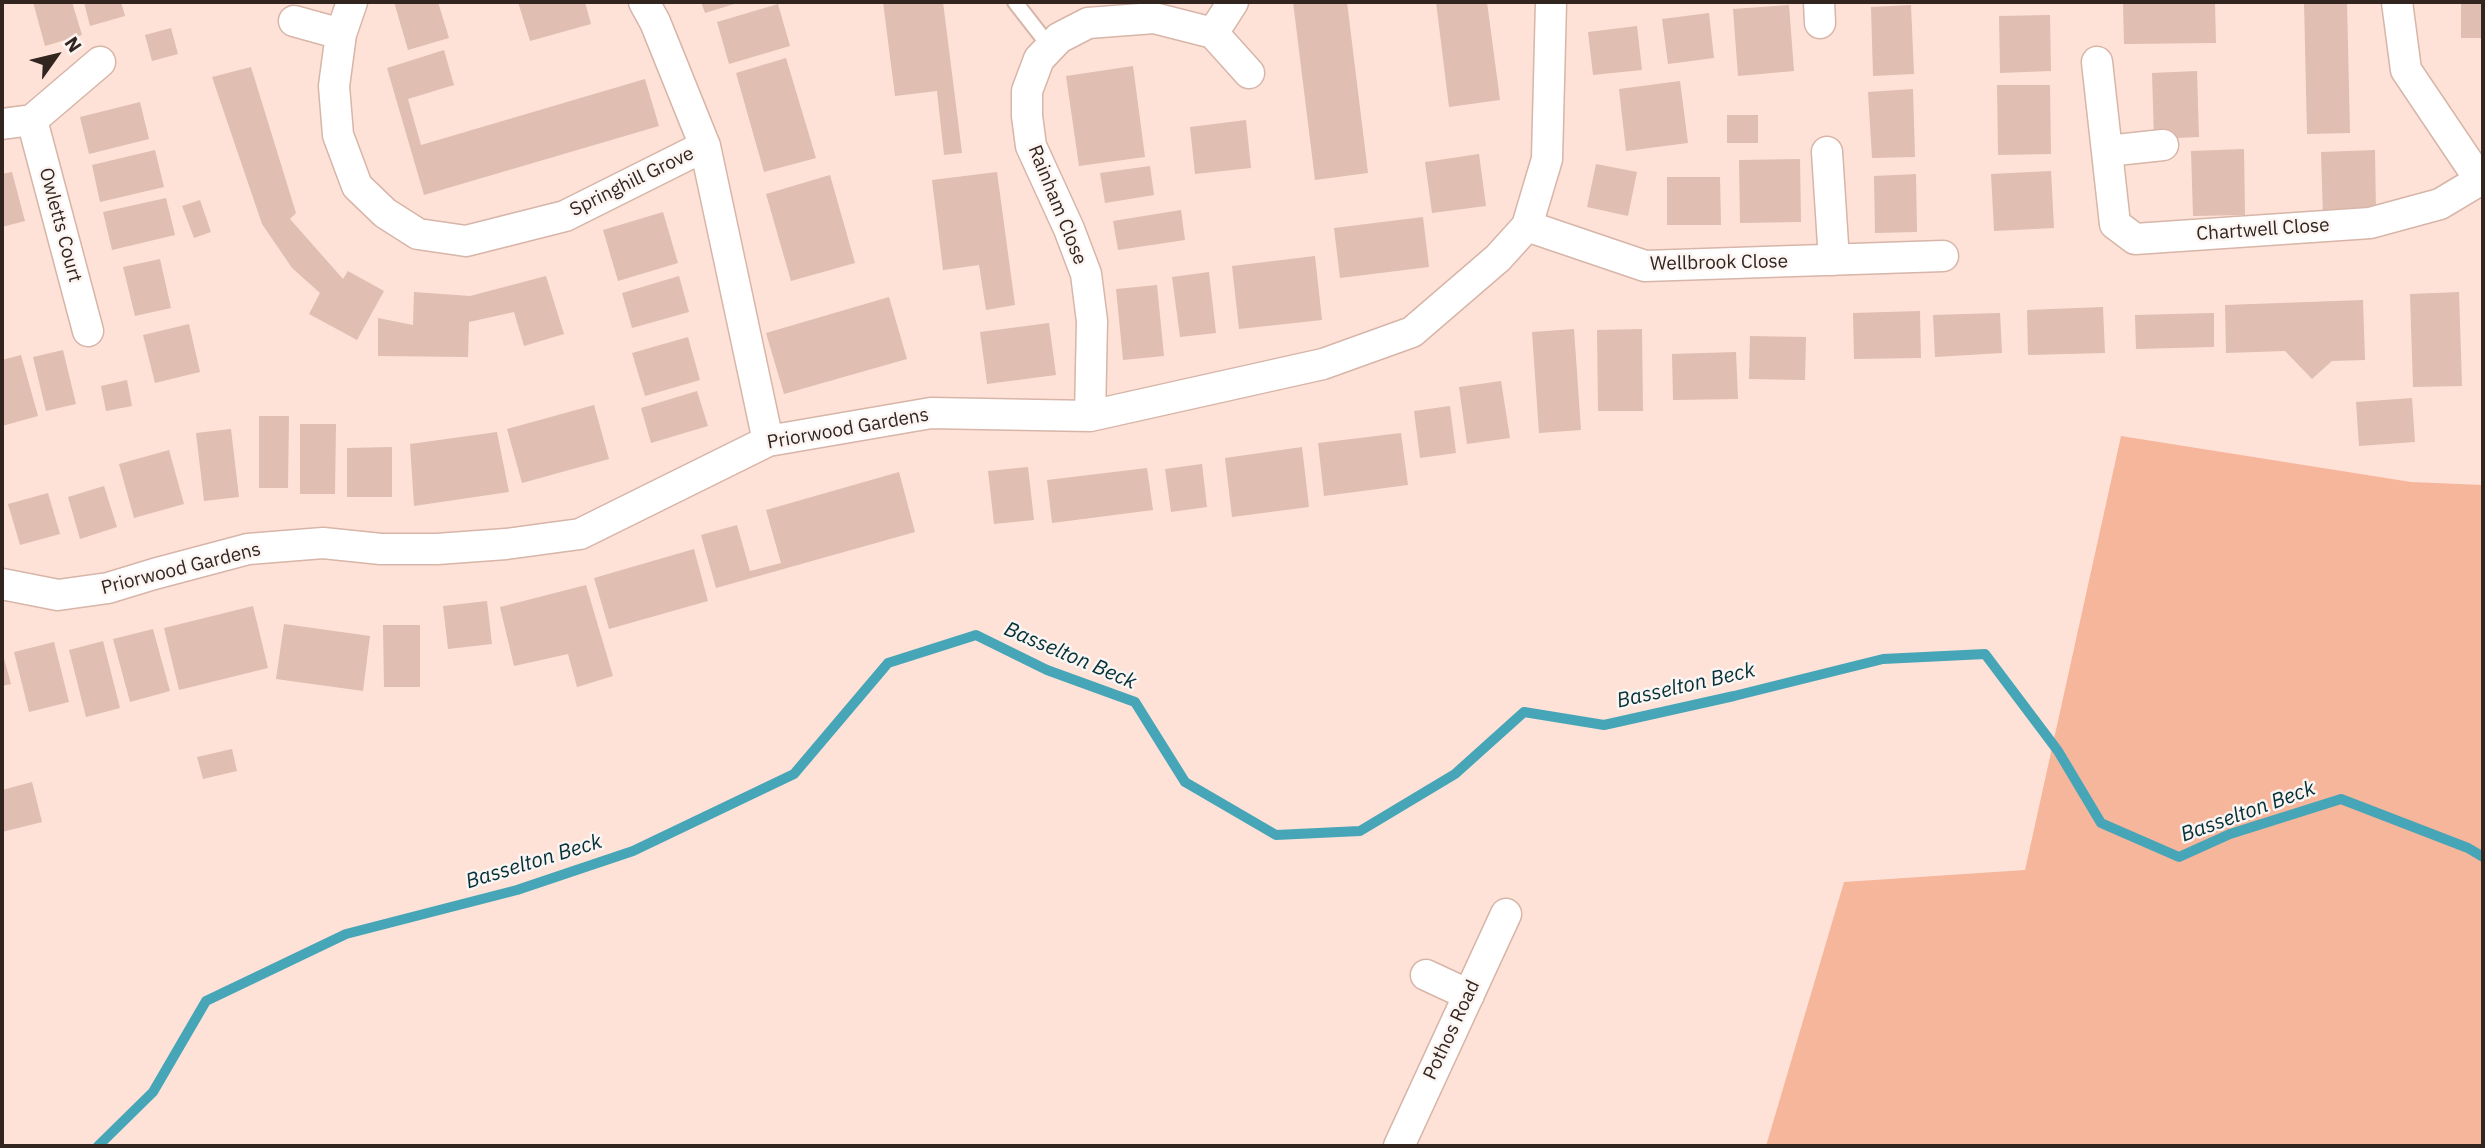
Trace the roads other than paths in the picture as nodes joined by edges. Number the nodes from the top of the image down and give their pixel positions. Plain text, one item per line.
1 (352, 2) edge
2 (644, 2) edge
3 (1015, 2) edge
4 (1233, 2) edge
5 (1551, 2) edge
6 (2397, 2) edge
7 (294, 21) dead end
8 (1213, 33) junction
9 (341, 34) junction
10 (1050, 47) junction
11 (100, 62) dead end
12 (2098, 62) dead end
13 (1249, 73) dead end
14 (32, 120) junction
15 (2, 124) edge
16 (2162, 145) dead end
17 (705, 146) junction
18 (2106, 151) junction
19 (1827, 152) dead end
20 (2481, 181) edge
21 (1527, 226) junction
22 (1943, 256) dead end
23 (1834, 260) junction
24 (88, 331) dead end
25 (1090, 416) junction
26 (768, 441) junction
27 (2, 584) edge
28 (1506, 915) dead end
29 (1426, 975) dead end
30 (1469, 995) junction
31 (1399, 1146) edge

1 - 9 street, Springhill Grove
2 - 17 street, Springhill Grove
3 - 10 lane
4 - 8 street
5 - 21 street, Priorwood Gardens
6 - 20 street
7 - 9 street
8 - 10 street, Rainham Close
8 - 13 street
9 - 17 street, Springhill Grove
10 - 25 street, Rainham Close
11 - 14 street
12 - 18 street, Chartwell Close
14 - 15 street
14 - 24 street, Owletts Court
16 - 18 street
17 - 26 street, Springhill Grove
18 - 20 street, Chartwell Close
19 - 23 street
21 - 23 street, Wellbrook Close
21 - 25 street, Priorwood Gardens
22 - 23 street, Wellbrook Close
25 - 26 street, Priorwood Gardens
26 - 27 street, Priorwood Gardens
28 - 30 street, Pothos Road
29 - 30 street
30 - 31 street, Pothos Road

